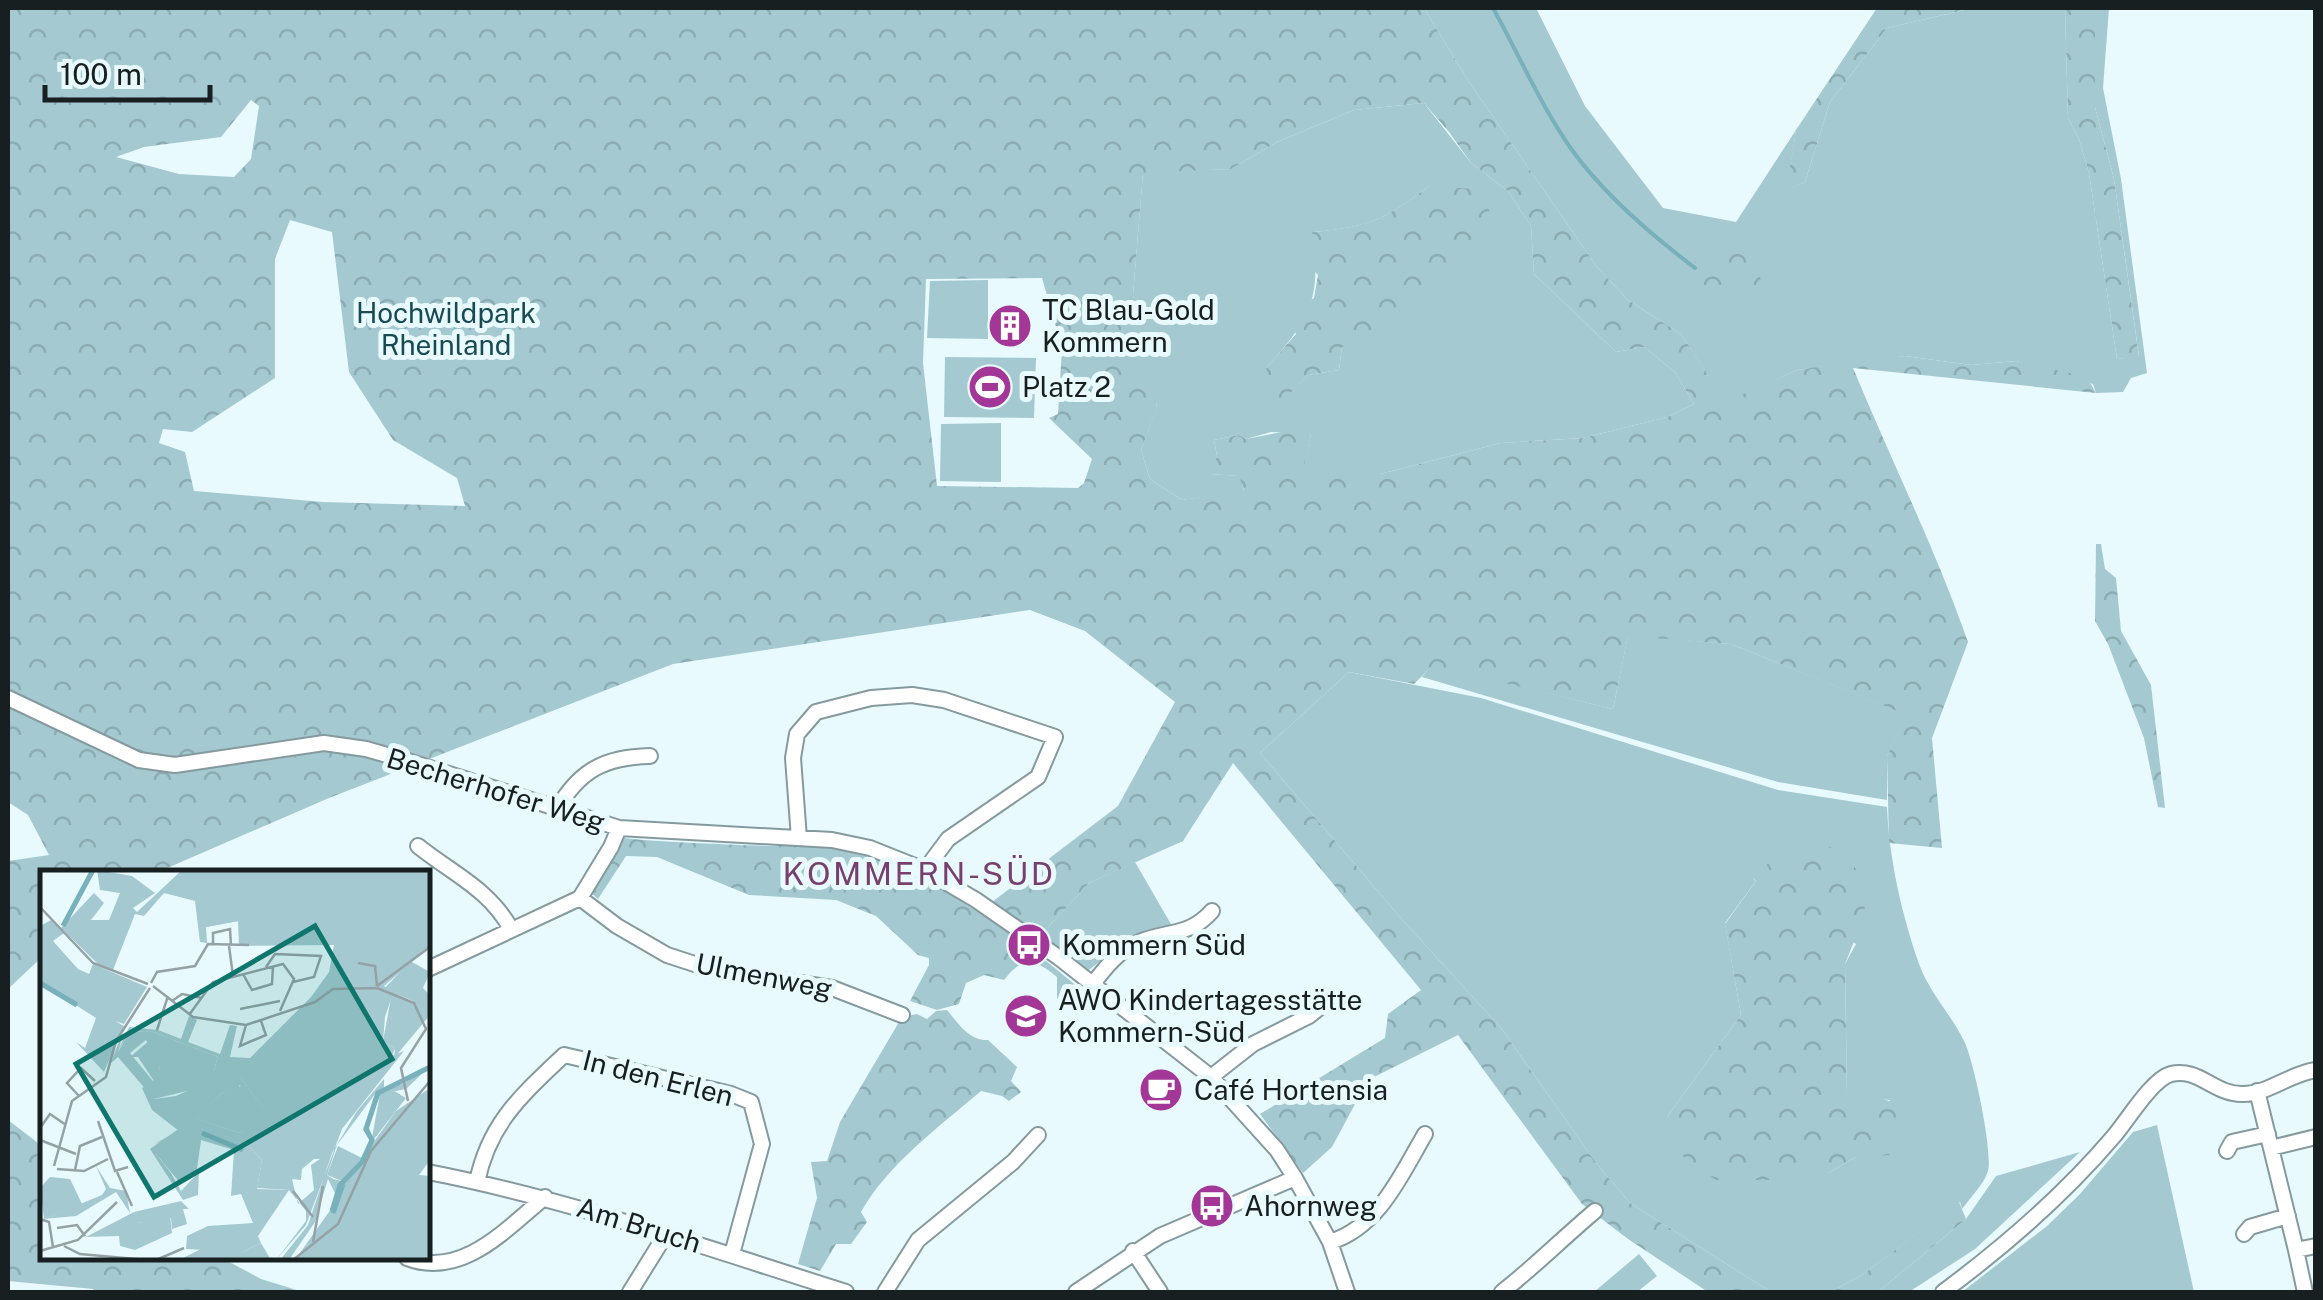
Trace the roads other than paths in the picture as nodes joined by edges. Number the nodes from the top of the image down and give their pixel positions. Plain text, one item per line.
1 (8, 698) edge
2 (650, 756) dead end
3 (556, 811) junction
4 (618, 828) junction
5 (799, 838) junction
6 (418, 846) dead end
7 (925, 870) junction
8 (580, 898) junction
9 (1212, 911) dead end
10 (511, 929) junction
11 (430, 968) edge
12 (1092, 985) junction
13 (1329, 1000) dead end
14 (902, 1015) dead end
15 (2316, 1070) edge
16 (1211, 1077) junction
17 (2258, 1091) junction
18 (1425, 1134) dead end
19 (1038, 1135) dead end
20 (2316, 1137) edge
21 (2270, 1141) junction
22 (2227, 1150) dead end
23 (430, 1172) edge
24 (1295, 1178) junction
25 (477, 1182) junction
26 (545, 1197) junction
27 (1595, 1211) dead end
28 (2288, 1216) junction
29 (666, 1234) junction
30 (2244, 1234) dead end
31 (1330, 1242) junction
32 (2316, 1246) edge
33 (2296, 1250) junction
34 (1133, 1251) junction
35 (732, 1254) junction
36 (423, 1260) edge
37 (804, 1286) edge
38 (630, 1292) edge
39 (846, 1292) edge
40 (885, 1292) edge
41 (1076, 1292) edge
42 (1160, 1292) edge
43 (1348, 1292) edge
44 (1502, 1292) edge
45 (1943, 1292) edge
46 (2306, 1292) edge

1 - 3 street, Becherhofer Weg
2 - 3 street
3 - 4 street, Becherhofer Weg
4 - 5 street, Becherhofer Weg
4 - 8 street
5 - 7 street, Becherhofer Weg
5 - 7 street
6 - 10 street
7 - 12 street, Becherhofer Weg
8 - 10 street
8 - 14 street, Ulmenweg
9 - 12 street
10 - 11 street
12 - 16 street, Becherhofer Weg
13 - 16 street
15 - 17 street
16 - 24 street, Becherhofer Weg
17 - 21 street
17 - 45 street
18 - 31 street
19 - 40 street
20 - 21 street
21 - 22 street
21 - 28 street
23 - 25 street, Am Bruch
24 - 31 street, Becherhofer Weg
24 - 34 street
25 - 26 street, Am Bruch
25 - 35 street, In den Erlen
26 - 29 street, Am Bruch
26 - 36 street
27 - 44 street
28 - 30 street
28 - 33 street
29 - 35 street, Am Bruch
29 - 38 street
31 - 43 street, Becherhofer Weg
32 - 33 street
33 - 46 street
34 - 41 street
34 - 42 street
35 - 37 street, Am Bruch
37 - 39 street, Am Bruch

